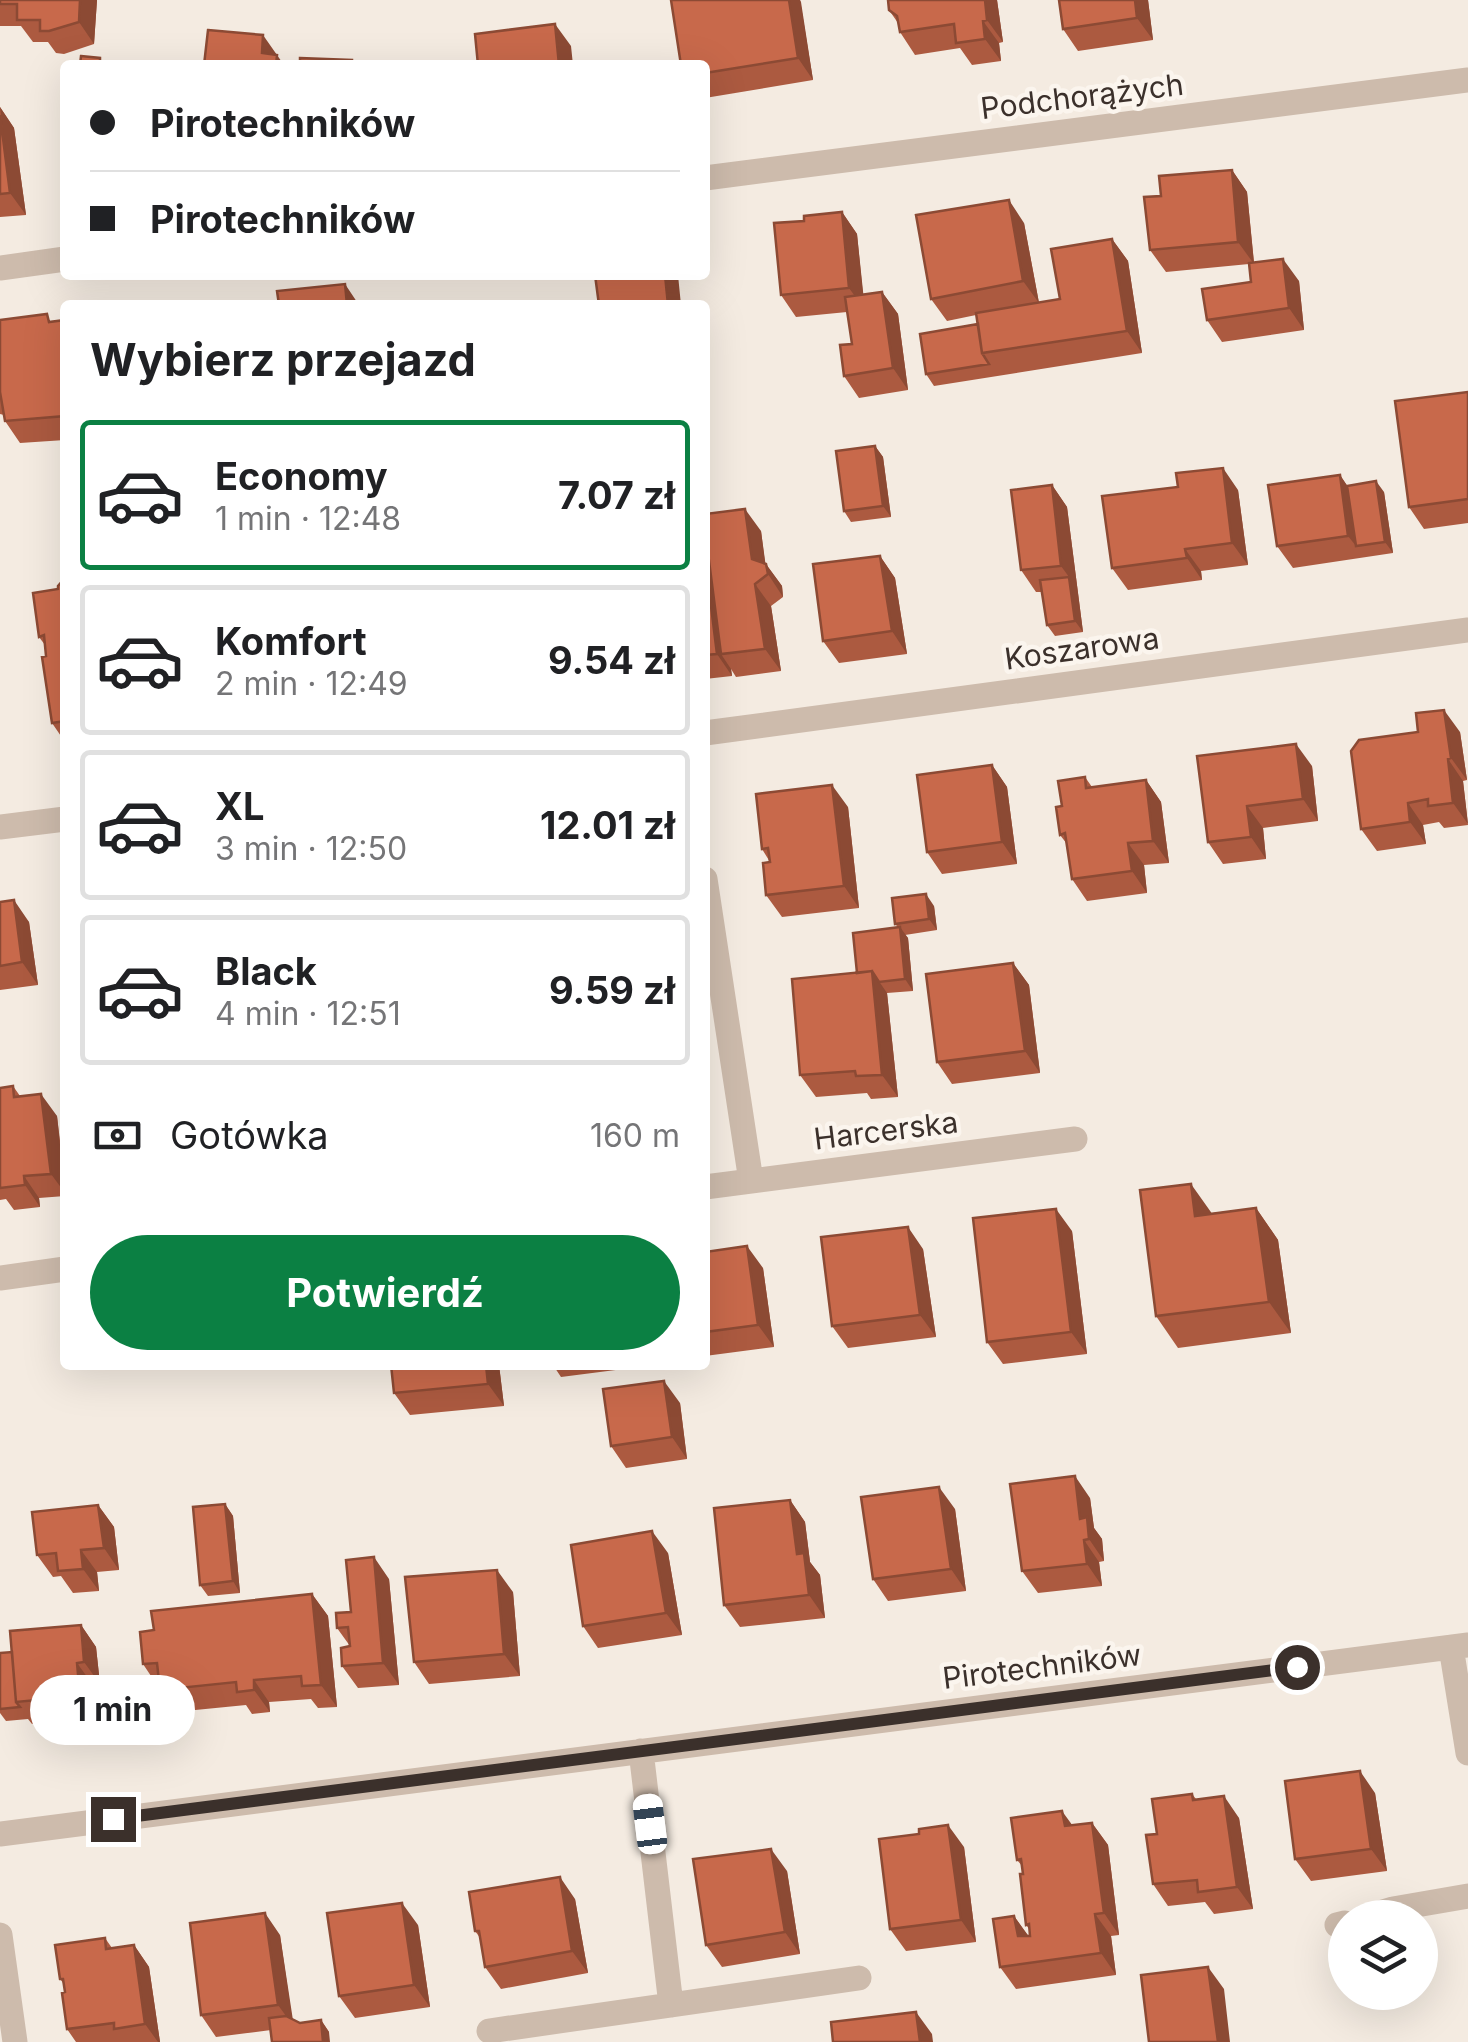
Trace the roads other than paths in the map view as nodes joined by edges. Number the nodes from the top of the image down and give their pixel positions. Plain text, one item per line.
1 (1468, 80) edge
2 (710, 177) edge
3 (60, 260) edge
4 (0, 268) edge
5 (1468, 630) edge
6 (710, 732) edge
7 (60, 820) edge
8 (0, 828) edge
9 (710, 911) edge
10 (1075, 1139) dead end
11 (751, 1181) junction
12 (710, 1186) edge
13 (60, 1270) edge
14 (0, 1278) edge
15 (1460, 1646) edge
16 (641, 1752) junction
17 (1468, 1752) edge
18 (0, 1834) edge
19 (1468, 1896) edge
20 (1438, 1901) edge
21 (0, 1936) edge
22 (859, 1978) dead end
23 (672, 2005) junction
24 (489, 2032) dead end
25 (15, 2042) edge

1 - 2 street, Podchorążych
3 - 4 street
5 - 6 street, Koszarowa
7 - 8 street
9 - 11 street
10 - 11 street, Harcerska
11 - 12 street, Harcerska
13 - 14 street
15 - 16 street, Pirotechników
15 - 17 street, Pirotechników
16 - 18 street, Pirotechników
16 - 23 street
19 - 20 street
21 - 25 street
22 - 23 street
23 - 24 street

